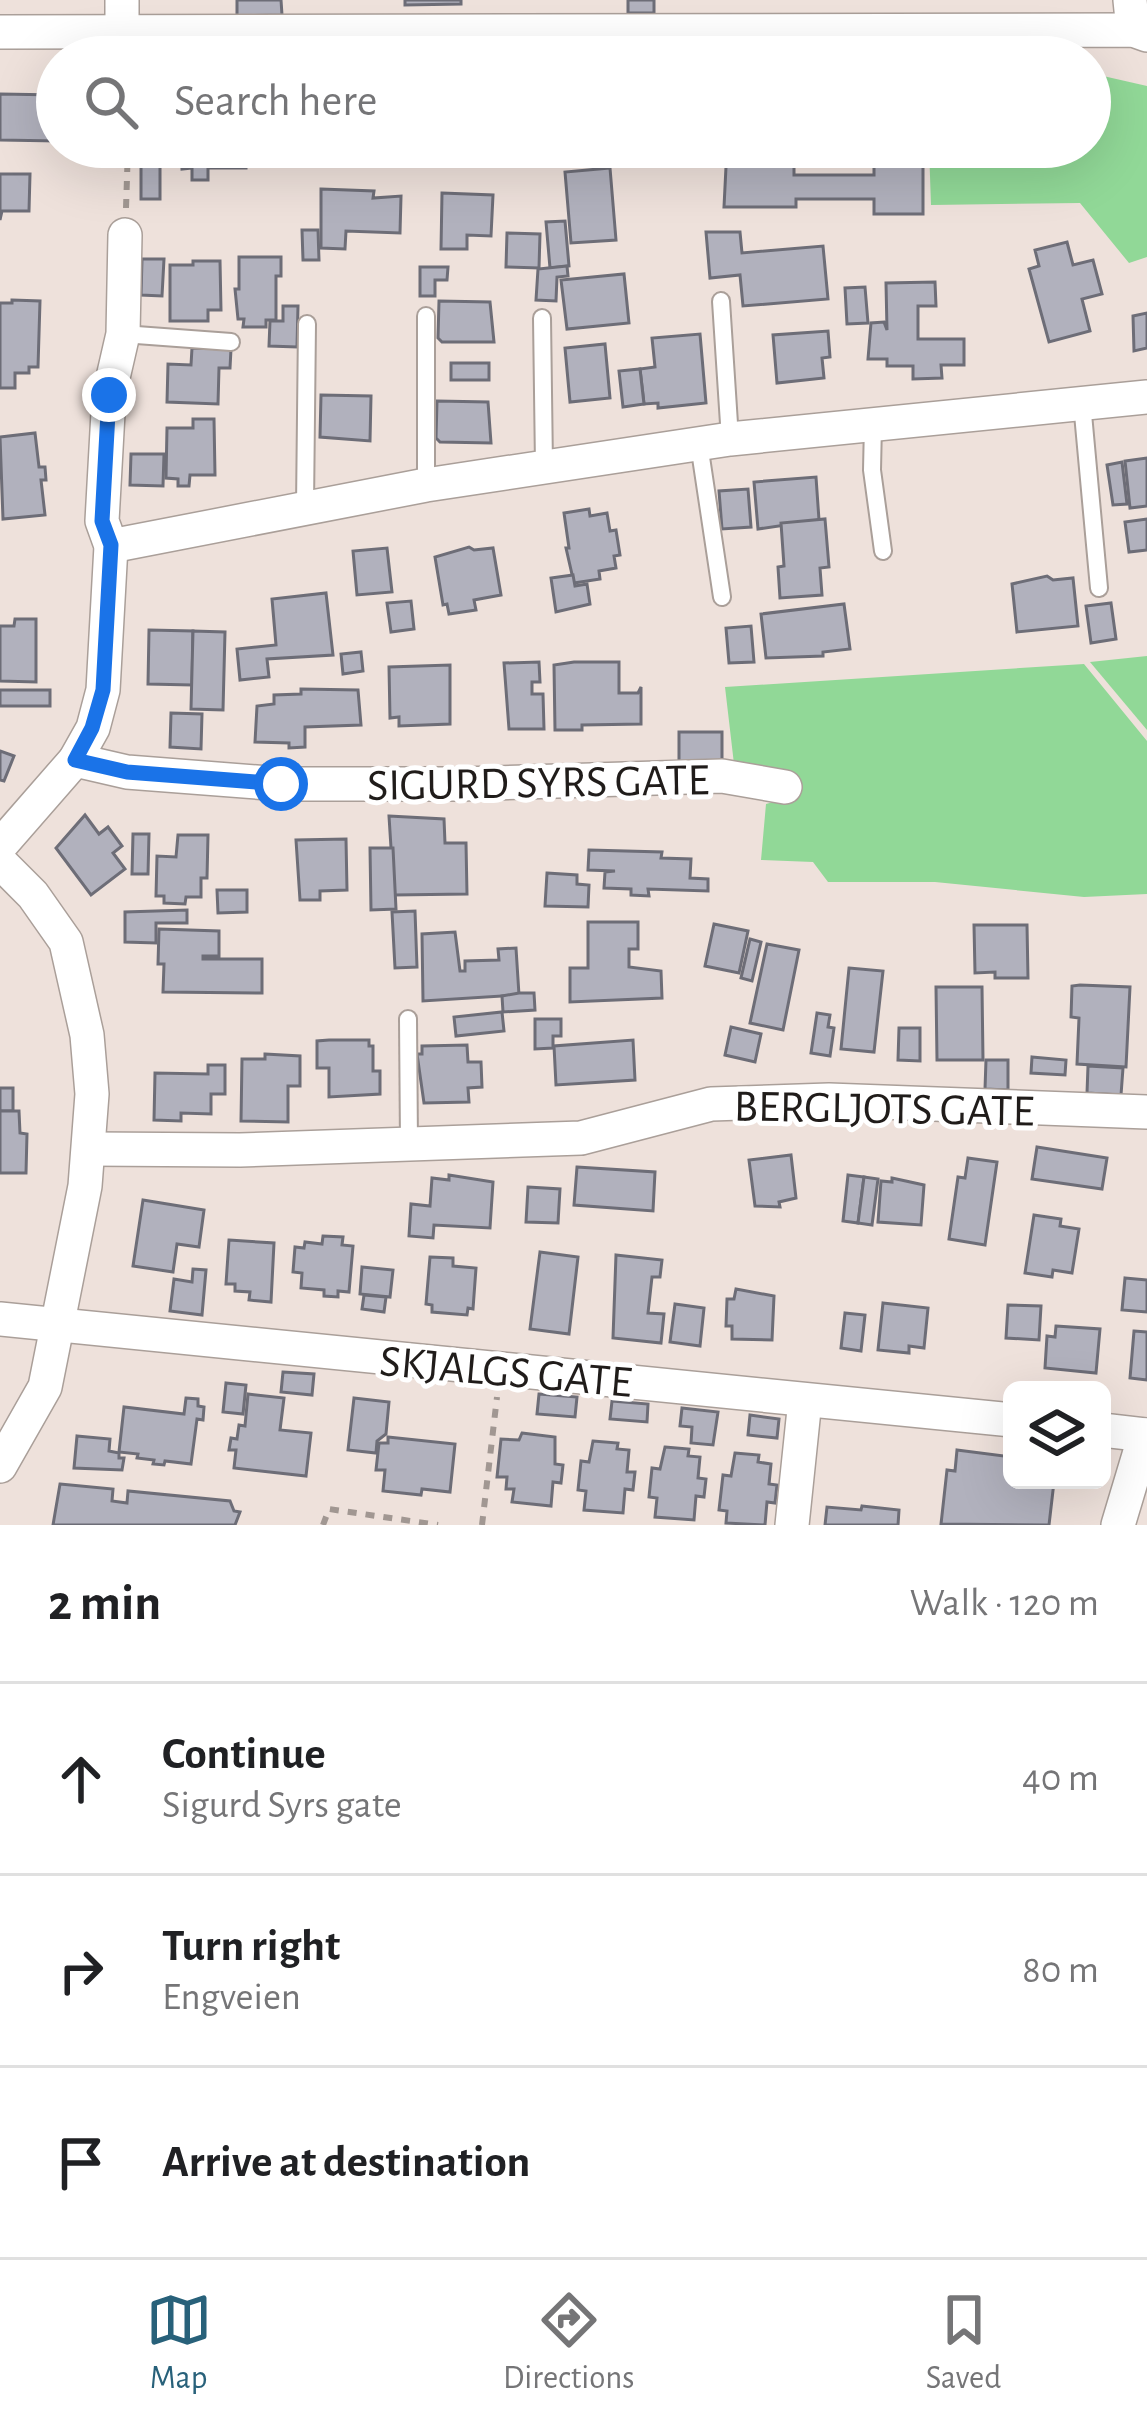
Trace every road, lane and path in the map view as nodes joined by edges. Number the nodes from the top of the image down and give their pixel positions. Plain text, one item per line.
1 (122, 15) edge
2 (1137, 22) edge
3 (0, 32) edge
4 (127, 168) edge
5 (125, 235) joint
6 (721, 301) dead end
7 (426, 316) dead end
8 (542, 318) dead end
9 (307, 325) dead end
10 (123, 334) junction
11 (230, 342) dead end
12 (1147, 397) edge
13 (1082, 403) junction
14 (873, 423) junction
15 (714, 442) junction
16 (544, 466) junction
17 (426, 485) junction
18 (305, 506) junction
19 (111, 545) junction
20 (883, 551) dead end
21 (1099, 589) dead end
22 (722, 597) dead end
23 (75, 760) junction
24 (785, 787) dead end
25 (0, 846) edge
26 (0, 862) edge
27 (408, 1019) dead end
28 (1147, 1112) edge
29 (409, 1144) junction
30 (90, 1149) junction
31 (0, 1319) edge
32 (59, 1326) junction
33 (498, 1371) junction
34 (805, 1400) junction
35 (1003, 1419) edge
36 (1111, 1431) edge
37 (1146, 1435) edge
38 (0, 1466) edge
39 (323, 1525) edge
40 (438, 1525) edge
41 (482, 1525) edge
42 (792, 1525) edge
43 (1118, 1525) edge

1 - 2 street
1 - 3 street
4 - 5 path
5 - 10 street
6 - 15 lane
7 - 17 lane
8 - 16 lane
9 - 18 lane
10 - 11 lane
10 - 19 street
12 - 13 street
13 - 14 street
13 - 21 lane
14 - 15 street
14 - 20 lane
15 - 16 street
15 - 22 lane
16 - 17 street
17 - 18 street
18 - 19 street
19 - 23 street
23 - 24 street, SIGURD SYRS GATE
23 - 25 street
26 - 30 street
27 - 29 lane
28 - 29 street, BERGLJOTS GATE
29 - 30 street, BERGLJOTS GATE
30 - 32 street
31 - 32 street, SKJALGS GATE
32 - 33 street, SKJALGS GATE
32 - 38 street
33 - 34 street, SKJALGS GATE
33 - 41 path
34 - 35 street, SKJALGS GATE
34 - 42 street
36 - 37 street
37 - 43 street
39 - 40 path

